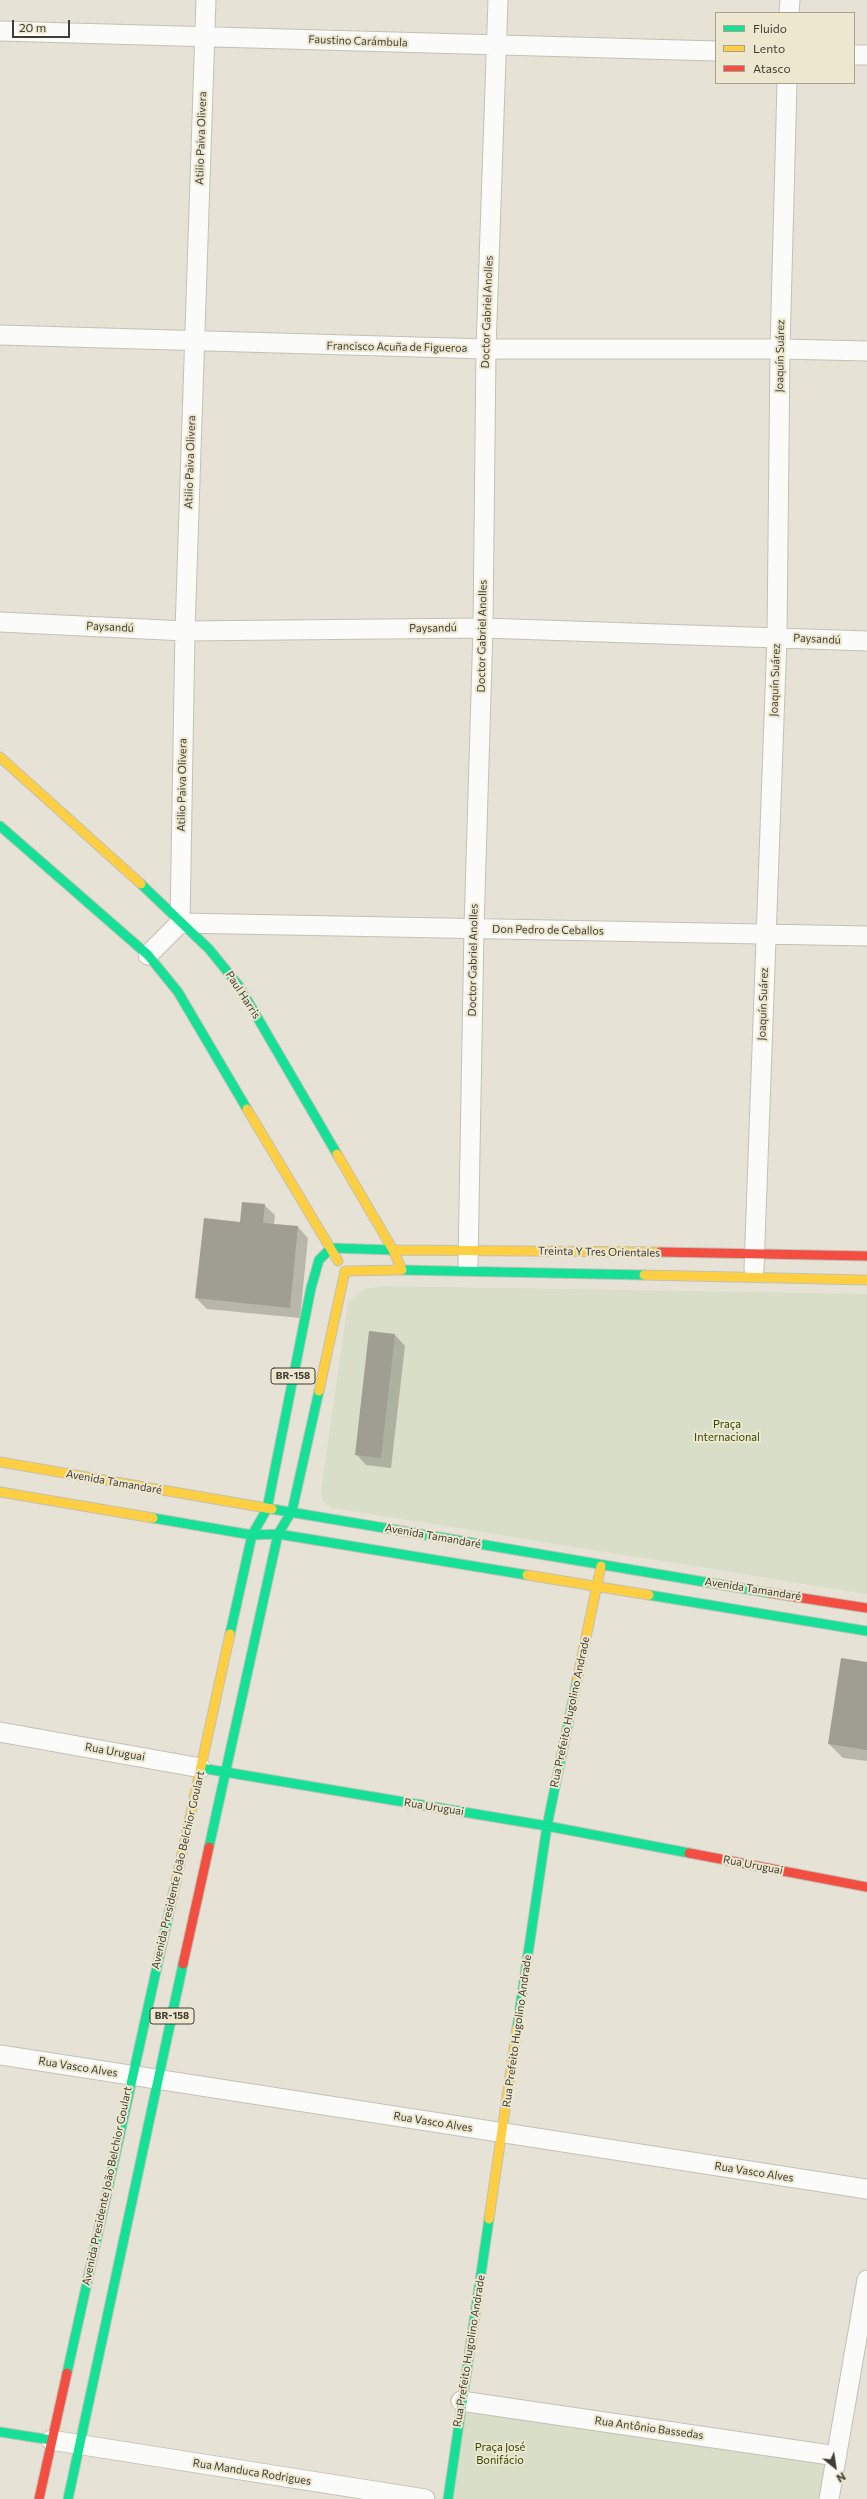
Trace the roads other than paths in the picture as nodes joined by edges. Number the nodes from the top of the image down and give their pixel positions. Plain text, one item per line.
1 (206, 0) edge
2 (498, 0) edge
3 (790, 0) edge
4 (789, 12) edge
5 (0, 31) edge
6 (204, 36) junction
7 (496, 44) junction
8 (715, 51) edge
9 (855, 55) edge
10 (867, 55) edge
11 (787, 84) edge
12 (0, 336) edge
13 (193, 343) junction
14 (486, 349) junction
15 (780, 349) junction
16 (867, 351) edge
17 (0, 622) edge
18 (483, 628) junction
19 (185, 631) junction
20 (777, 637) junction
21 (867, 641) edge
22 (0, 757) edge
23 (0, 826) edge
24 (180, 923) junction
25 (474, 928) junction
26 (766, 935) junction
27 (867, 936) edge
28 (148, 955) junction
29 (331, 1248) junction
30 (468, 1249) junction
31 (393, 1250) junction
32 (754, 1255) junction
33 (867, 1256) edge
34 (402, 1270) junction
35 (345, 1271) junction
36 (468, 1272) junction
37 (754, 1277) junction
38 (867, 1280) edge
39 (0, 1462) edge
40 (0, 1492) edge
41 (267, 1509) junction
42 (292, 1511) junction
43 (278, 1534) junction
44 (252, 1535) junction
45 (601, 1566) junction
46 (596, 1587) junction
47 (867, 1608) edge
48 (867, 1631) edge
49 (0, 1732) edge
50 (201, 1768) junction
51 (226, 1772) junction
52 (547, 1826) junction
53 (867, 1887) edge
54 (0, 2055) edge
55 (131, 2076) junction
56 (158, 2080) junction
57 (502, 2133) junction
58 (867, 2189) edge
59 (867, 2280) edge
60 (461, 2401) junction
61 (0, 2432) edge
62 (51, 2440) junction
63 (79, 2444) junction
64 (837, 2456) junction
65 (39, 2499) edge
66 (68, 2499) edge
67 (425, 2499) edge
68 (448, 2499) edge
69 (830, 2499) edge

1 - 6 street, Atilio Paiva Olivera
2 - 7 street, Doctor Gabriel Anolles
3 - 4 street
5 - 6 street, Faustino Carámbula
6 - 7 street, Faustino Carámbula
6 - 13 street, Atilio Paiva Olivera
7 - 8 street, Faustino Carámbula
7 - 14 street, Doctor Gabriel Anolles
9 - 10 street
11 - 15 street, Joaquín Suárez
12 - 13 street, Francisco Acuña de Figueroa
13 - 14 street, Francisco Acuña de Figueroa
13 - 19 street, Atilio Paiva Olivera
14 - 15 street, Francisco Acuña de Figueroa
14 - 18 street, Doctor Gabriel Anolles
15 - 16 street, Francisco Acuña de Figueroa
15 - 20 street, Joaquín Suárez
17 - 19 street, Paysandú
18 - 19 street, Paysandú
18 - 20 street, Paysandú
18 - 25 street, Doctor Gabriel Anolles
19 - 24 street, Atilio Paiva Olivera
20 - 21 street, Paysandú
20 - 26 street, Joaquín Suárez
22 - 24 main road, Paul Harris
23 - 28 main road
24 - 25 street, Don Pedro de Ceballos
24 - 28 street
24 - 31 main road, Paul Harris
25 - 26 street, Don Pedro de Ceballos
25 - 30 street, Doctor Gabriel Anolles
26 - 27 street, Don Pedro de Ceballos
26 - 32 street, Joaquín Suárez
28 - 29 main road
29 - 31 main road, Treinta Y Tres Orientales
29 - 35 main road
29 - 41 main road, Avenida Presidente João Belchior Goulart / BR-158
30 - 31 main road, Treinta Y Tres Orientales
30 - 32 main road, Treinta Y Tres Orientales
30 - 36 street, Doctor Gabriel Anolles
31 - 34 main road, Paul Harris
32 - 33 main road, Treinta Y Tres Orientales
32 - 37 street, Joaquín Suárez
34 - 35 main road, Treinta Y Tres Orientales
34 - 36 main road, Treinta Y Tres Orientales
35 - 42 main road, BR-158
36 - 37 main road, Treinta Y Tres Orientales
37 - 38 main road, Treinta Y Tres Orientales
39 - 41 main road, Avenida Tamandaré
40 - 44 main road
41 - 42 main road, Avenida Tamandaré
41 - 44 main road, Avenida Presidente João Belchior Goulart / BR-158
42 - 43 main road, BR-158
42 - 45 main road, Avenida Tamandaré
43 - 44 main road
43 - 46 main road
43 - 51 main road, BR-158
44 - 50 main road, Avenida Presidente João Belchior Goulart / BR-158
45 - 46 main road, Rua Prefeito Hugolino Andrade
45 - 47 main road, Avenida Tamandaré
46 - 48 main road
46 - 52 main road, Rua Prefeito Hugolino Andrade
49 - 50 street, Rua Uruguai
50 - 51 main road, Rua Uruguai
50 - 55 main road, Avenida Presidente João Belchior Goulart / BR-158
51 - 52 main road, Rua Uruguai
51 - 56 main road, BR-158
52 - 53 main road, Rua Uruguai
52 - 57 main road, Rua Prefeito Hugolino Andrade
54 - 55 street, Rua Vasco Alves
55 - 56 street, Rua Vasco Alves
55 - 62 main road, Avenida Presidente João Belchior Goulart / BR-158
56 - 57 street, Rua Vasco Alves
56 - 63 main road, BR-158
57 - 58 street, Rua Vasco Alves
57 - 60 main road, Rua Prefeito Hugolino Andrade
59 - 64 street
60 - 64 street, Rua Antônio Bassedas
60 - 68 main road, Rua Prefeito Hugolino Andrade
61 - 62 main road
62 - 63 street, Rua Manduca Rodrigues
62 - 65 main road, Avenida Presidente João Belchior Goulart / BR-158
63 - 66 main road, BR-158
63 - 67 street, Rua Manduca Rodrigues
64 - 69 street

